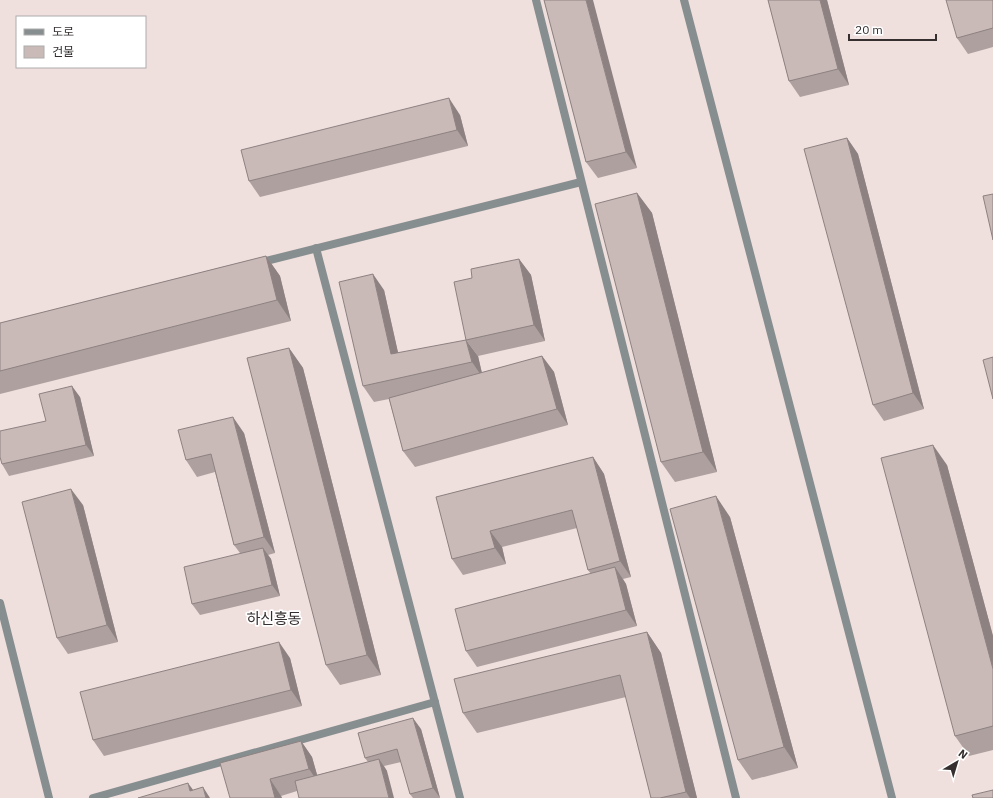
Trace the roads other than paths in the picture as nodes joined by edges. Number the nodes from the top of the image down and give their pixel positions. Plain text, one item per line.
1 (536, 0) edge
2 (684, 0) edge
3 (581, 182) junction
4 (316, 248) junction
5 (247, 266) edge
6 (0, 603) edge
7 (435, 702) junction
8 (49, 798) edge
9 (92, 798) edge
10 (460, 798) edge
11 (736, 798) edge
12 (892, 798) edge

1 - 3 street
2 - 12 street
3 - 4 street
3 - 11 street
4 - 5 street
4 - 7 street
6 - 8 street
7 - 9 street
7 - 10 street

